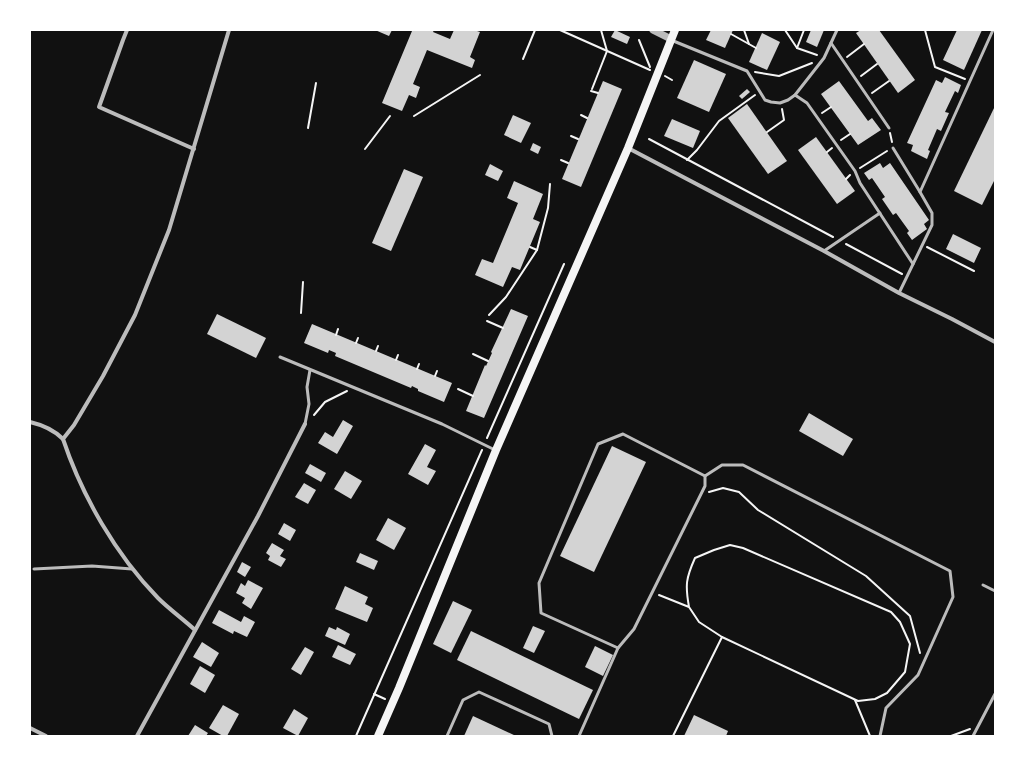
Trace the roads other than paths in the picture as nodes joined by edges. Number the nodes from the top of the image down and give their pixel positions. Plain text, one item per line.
1 (127, 30) edge
2 (229, 30) edge
3 (653, 30) edge
4 (675, 30) edge
5 (837, 30) edge
6 (993, 30) edge
7 (671, 40) junction
8 (831, 43) junction
9 (795, 95) junction
10 (889, 128) road end
11 (628, 148) junction
12 (893, 148) road end
13 (194, 149) junction
14 (920, 192) junction
15 (880, 213) junction
16 (824, 251) junction
17 (913, 264) junction
18 (899, 293) junction
19 (995, 342) edge
20 (280, 357) dead end
21 (310, 370) junction
22 (30, 422) edge
23 (305, 424) joint
24 (63, 439) junction
25 (496, 450) junction
26 (705, 476) junction
27 (34, 569) dead end
28 (132, 569) junction
29 (983, 585) dead end
30 (995, 591) edge
31 (195, 630) junction
32 (618, 648) junction
33 (995, 694) edge
34 (30, 728) edge
35 (46, 736) edge
36 (137, 736) edge
37 (378, 736) edge
38 (447, 736) edge
39 (552, 736) edge
40 (579, 736) edge
41 (880, 736) edge
42 (973, 736) edge

1 - 13 street
2 - 13 street
3 - 7 street
4 - 7 main road
5 - 8 lane
6 - 14 lane
7 - 9 lane
7 - 11 main road
8 - 9 lane
8 - 10 lane
9 - 15 lane
11 - 16 street
11 - 25 main road
12 - 14 lane
13 - 24 street
14 - 17 lane
15 - 16 lane
15 - 17 lane
16 - 18 street
17 - 18 lane
18 - 19 street
20 - 21 lane
21 - 23 lane
21 - 25 lane
22 - 24 street
23 - 31 street
24 - 28 street
25 - 37 main road
26 - 32 lane
26 - 32 lane
26 - 41 lane
27 - 28 lane
28 - 31 street
29 - 30 lane
31 - 36 street
32 - 40 lane
33 - 42 lane
34 - 35 street
38 - 39 lane

